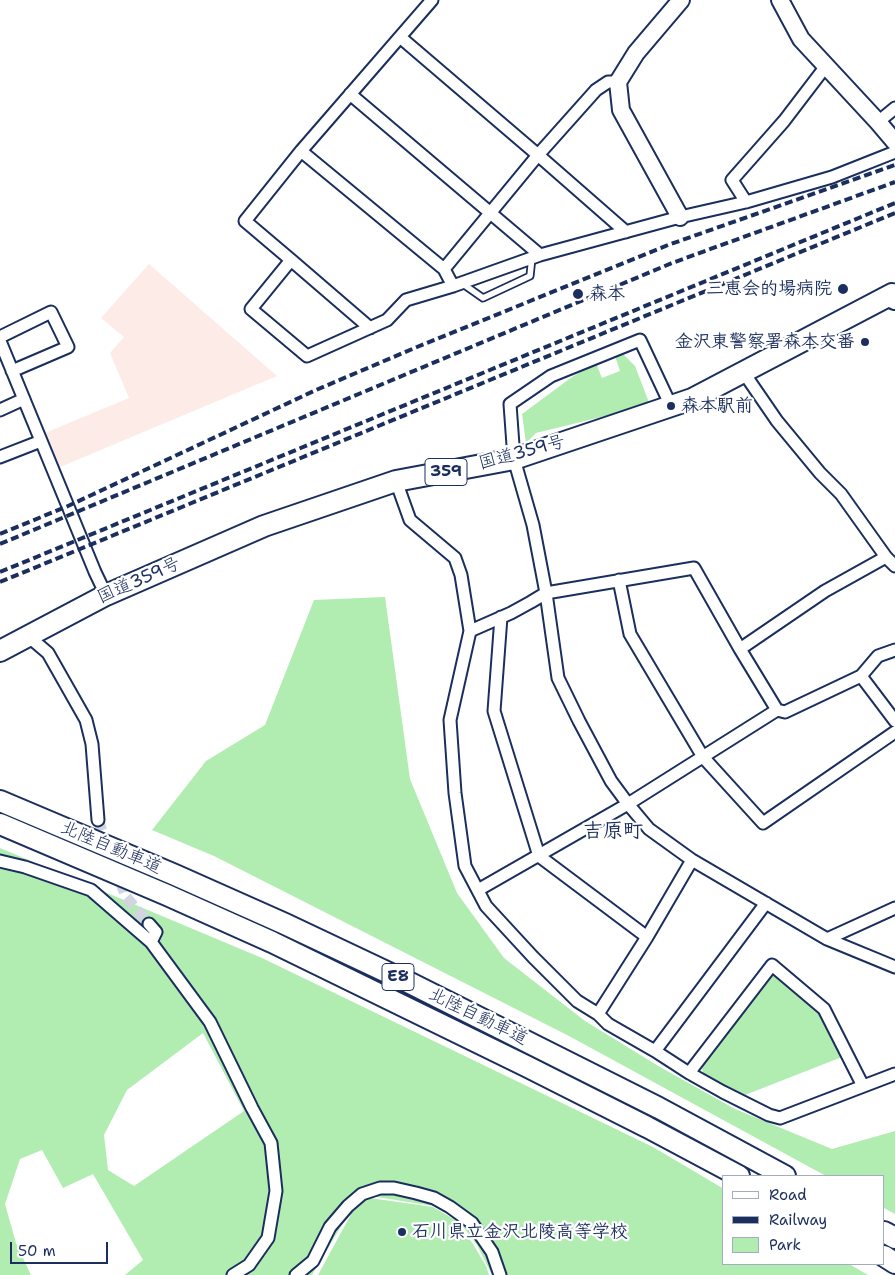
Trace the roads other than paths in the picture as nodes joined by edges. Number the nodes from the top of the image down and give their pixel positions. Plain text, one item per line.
1 (432, 0) edge
2 (680, 0) edge
3 (780, 0) edge
4 (400, 37) junction
5 (826, 66) junction
6 (618, 82) junction
7 (350, 94) junction
8 (895, 108) edge
9 (878, 122) junction
10 (895, 142) edge
11 (301, 151) junction
12 (895, 152) edge
13 (538, 156) junction
14 (746, 202) junction
15 (491, 212) junction
16 (680, 217) junction
17 (626, 232) junction
18 (536, 256) junction
19 (291, 260) junction
20 (444, 269) junction
21 (457, 284) junction
22 (894, 295) edge
23 (370, 328) junction
24 (0, 337) edge
25 (0, 341) edge
26 (12, 371) junction
27 (744, 372) junction
28 (24, 399) junction
29 (671, 406) junction
30 (0, 410) edge
31 (41, 441) junction
32 (0, 457) edge
33 (514, 459) junction
34 (396, 481) junction
35 (886, 556) junction
36 (895, 566) edge
37 (619, 580) junction
38 (546, 592) junction
39 (106, 595) junction
40 (501, 617) junction
41 (470, 631) junction
42 (28, 636) junction
43 (740, 649) junction
44 (895, 650) edge
45 (0, 651) edge
46 (861, 676) junction
47 (778, 710) junction
48 (895, 721) edge
49 (895, 732) edge
50 (703, 757) junction
51 (0, 801) edge
52 (628, 804) junction
53 (98, 820) tunnel mouth
54 (0, 824) edge
55 (539, 856) junction
56 (692, 860) junction
57 (0, 861) edge
58 (478, 890) junction
59 (766, 903) junction
60 (895, 908) edge
61 (149, 924) tunnel mouth
62 (646, 937) junction
63 (827, 939) junction
64 (151, 942) junction
65 (895, 967) edge
66 (598, 1014) junction
67 (654, 1051) junction
68 (689, 1073) junction
69 (895, 1074) edge
70 (863, 1086) junction
71 (737, 1175) edge
72 (783, 1175) edge
73 (233, 1275) edge
74 (296, 1275) edge
75 (500, 1275) edge

1 - 4 street
2 - 6 street
3 - 5 street
4 - 7 street
4 - 13 street
5 - 9 street
5 - 14 street
6 - 13 street
6 - 16 street
7 - 11 street
7 - 15 street
8 - 9 street
9 - 10 street
11 - 19 street
11 - 20 street
12 - 14 street
13 - 15 street
13 - 17 street
14 - 16 street
15 - 18 street
15 - 20 street
16 - 17 street
17 - 18 street
18 - 21 street
18 - 21 lane
19 - 23 street
19 - 23 street
20 - 21 street
21 - 23 street
22 - 27 highway, 国道359号 / 359
24 - 26 street
25 - 26 street
26 - 28 street
27 - 29 highway, 国道359号 / 359
27 - 35 street
28 - 30 street
28 - 31 street
29 - 33 highway, 国道359号 / 359
29 - 33 street
31 - 32 street
31 - 39 street
33 - 34 highway, 国道359号 / 359
33 - 38 street
34 - 39 highway, 国道359号 / 359
34 - 41 street
35 - 36 street
35 - 43 street
37 - 38 street
37 - 43 street
37 - 50 street
38 - 40 street
38 - 52 street
39 - 42 highway, 国道359号 / 359
40 - 41 street
40 - 55 street
41 - 58 street
42 - 45 highway, 国道359号 / 359
42 - 53 street
43 - 47 street
44 - 46 street
46 - 47 street
46 - 48 street
47 - 50 street
49 - 50 street
50 - 52 street
51 - 72 highway, 北陸自動車道 / E8
52 - 55 street
52 - 56 street
54 - 71 highway, 北陸自動車道 / E8
55 - 58 street
55 - 62 street
56 - 59 street
56 - 62 street
57 - 64 street
58 - 66 street
59 - 63 street
59 - 67 street
60 - 63 street
61 - 64 street
62 - 66 street
63 - 65 street
64 - 73 street
66 - 67 street
67 - 68 street
68 - 70 street
68 - 70 street
69 - 70 street
74 - 75 street

